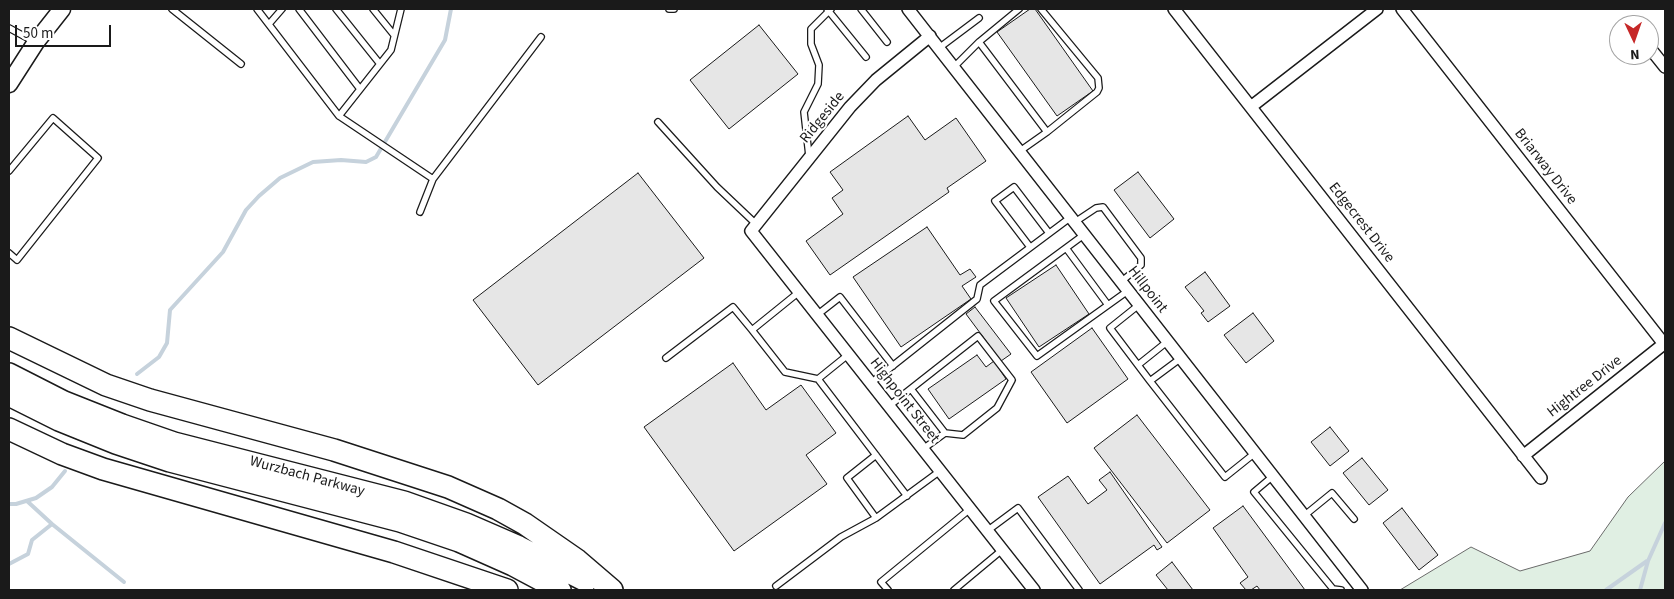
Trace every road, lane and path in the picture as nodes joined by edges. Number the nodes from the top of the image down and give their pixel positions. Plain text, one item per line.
1 (62, 9) edge
2 (172, 9) edge
3 (257, 9) edge
4 (282, 9) edge
5 (300, 9) edge
6 (336, 9) edge
7 (373, 9) edge
8 (401, 9) edge
9 (669, 9) edge
10 (674, 9) edge
11 (829, 9) edge
12 (861, 9) edge
13 (908, 9) edge
14 (1019, 9) edge
15 (1041, 9) edge
16 (1174, 9) edge
17 (1377, 9) edge
18 (1402, 9) edge
19 (979, 18) dead end
20 (270, 24) junction
21 (9, 28) edge
22 (394, 35) junction
23 (930, 36) junction
24 (541, 38) dead end
25 (36, 42) junction
26 (887, 42) dead end
27 (979, 42) junction
28 (939, 48) junction
29 (866, 57) dead end
30 (241, 64) dead end
31 (380, 64) junction
32 (954, 67) junction
33 (9, 69) edge
34 (9, 84) edge
35 (360, 89) junction
36 (1252, 106) junction
37 (339, 116) junction
38 (658, 122) dead end
39 (1047, 132) junction
40 (1020, 151) junction
41 (810, 158) junction
42 (9, 171) edge
43 (433, 179) junction
44 (420, 212) dead end
45 (1073, 219) junction
46 (753, 228) junction
47 (1048, 233) junction
48 (1085, 234) junction
49 (1030, 247) junction
50 (1066, 248) junction
51 (9, 253) edge
52 (1125, 286) junction
53 (799, 292) junction
54 (1140, 304) junction
55 (1108, 305) junction
56 (818, 315) junction
57 (752, 330) junction
58 (9, 338) edge
59 (1168, 341) junction
60 (1665, 343) edge
61 (849, 354) junction
62 (666, 358) dead end
63 (1181, 358) junction
64 (1138, 365) junction
65 (893, 366) junction
66 (9, 374) edge
67 (818, 379) junction
68 (1150, 381) junction
69 (871, 383) junction
70 (912, 389) junction
71 (9, 396) edge
72 (889, 406) junction
73 (9, 429) edge
74 (945, 433) junction
75 (923, 449) junction
76 (1255, 453) junction
77 (876, 455) junction
78 (1523, 456) junction
79 (940, 471) junction
80 (1273, 476) junction
81 (1541, 478) dead end
82 (907, 496) junction
83 (970, 510) junction
84 (1304, 515) junction
85 (876, 518) junction
86 (1354, 519) dead end
87 (987, 531) junction
88 (1002, 550) junction
89 (776, 586) dead end
90 (507, 590) edge
91 (560, 590) edge
92 (601, 590) edge
93 (612, 590) edge
94 (888, 590) edge
95 (954, 590) edge
96 (1034, 590) edge
97 (1078, 590) edge
98 (1341, 590) edge
99 (1362, 590) edge

1 - 25 main road
2 - 30 lane
3 - 20 lane
4 - 20 lane
5 - 35 lane
6 - 31 lane
7 - 22 lane
8 - 22 lane
9 - 10 lane
11 - 29 lane
11 - 41 lane
12 - 26 lane
13 - 23 street, Hillpoint
14 - 27 lane
15 - 39 lane
16 - 36 street, Edgecrest Drive
17 - 36 street
18 - 60 street, Briarway Drive
19 - 28 lane
20 - 37 lane
21 - 25 lane
22 - 31 lane
23 - 28 street, Hillpoint
23 - 41 street, Ridgeside
24 - 43 lane
25 - 33 main road
25 - 34 main road
27 - 32 lane
27 - 39 lane
28 - 32 street, Hillpoint
31 - 35 lane
32 - 40 street, Hillpoint
35 - 37 lane
36 - 78 street, Edgecrest Drive
37 - 43 lane
38 - 46 lane
39 - 40 lane
40 - 45 street, Hillpoint
41 - 46 street, Ridgeside
42 - 51 lane
43 - 44 lane
45 - 47 lane
45 - 48 street, Hillpoint
45 - 52 lane
46 - 53 street, Highpoint Street
47 - 49 lane
47 - 49 lane
48 - 50 lane
48 - 52 street, Hillpoint
49 - 65 lane
50 - 55 lane
50 - 55 lane
52 - 54 street, Hillpoint
52 - 55 lane
53 - 56 street, Highpoint Street
53 - 57 lane
54 - 59 street, Hillpoint
54 - 64 lane
56 - 61 street, Highpoint Street
56 - 65 lane
57 - 62 lane
57 - 67 lane
58 - 93 highway
59 - 63 street, Hillpoint
59 - 64 lane
60 - 78 street, Hightree Drive
61 - 67 lane
61 - 69 street, Highpoint Street
63 - 68 lane
63 - 76 street, Hillpoint
64 - 68 lane
65 - 69 lane
66 - 92 highway, Wurzbach Parkway
67 - 77 lane
68 - 76 lane
69 - 72 street, Highpoint Street
70 - 72 lane
70 - 74 lane
70 - 74 lane
71 - 91 highway, Wurzbach Parkway
72 - 75 street, Highpoint Street
73 - 90 highway
74 - 75 lane
75 - 79 street, Highpoint Street
76 - 80 street, Hillpoint
77 - 82 lane
77 - 85 lane
78 - 81 street, Edgecrest Drive
79 - 82 lane
79 - 83 street, Highpoint Street
80 - 84 street, Hillpoint
80 - 98 lane
82 - 85 lane
83 - 87 street, Highpoint Street
83 - 94 lane
84 - 86 lane
84 - 99 street, Hillpoint
85 - 89 lane
87 - 88 street, Highpoint Street
87 - 97 lane
88 - 95 lane
88 - 96 street, Highpoint Street

